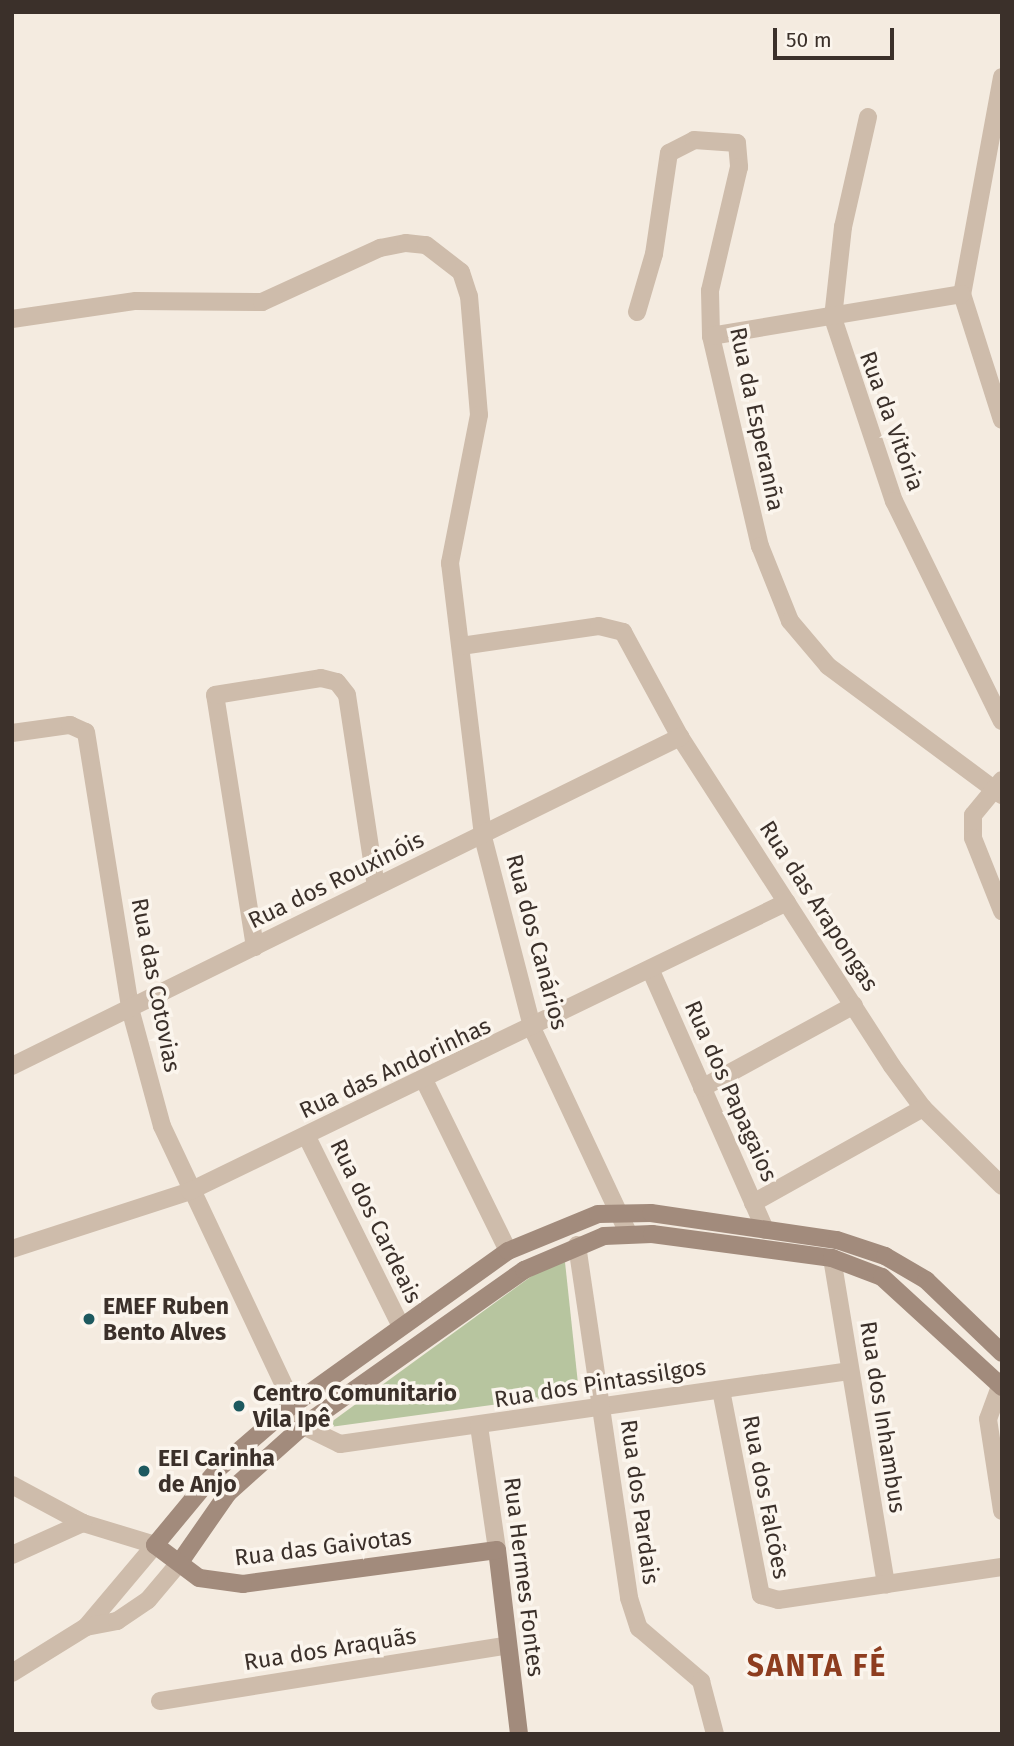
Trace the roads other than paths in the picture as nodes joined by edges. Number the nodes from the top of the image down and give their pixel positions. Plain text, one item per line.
1 (1002, 77) edge
2 (868, 117) dead end
3 (962, 294) junction
4 (637, 312) dead end
5 (833, 318) junction
6 (12, 319) edge
7 (711, 336) junction
8 (1002, 420) edge
9 (461, 646) junction
10 (1002, 721) edge
11 (12, 733) edge
12 (680, 737) junction
13 (999, 787) edge
14 (483, 838) junction
15 (376, 886) junction
16 (787, 902) junction
17 (1002, 911) edge
18 (255, 947) junction
19 (651, 971) junction
20 (855, 1005) junction
21 (131, 1012) junction
22 (533, 1030) junction
23 (13, 1060) edge
24 (425, 1082) junction
25 (702, 1088) junction
26 (923, 1108) junction
27 (307, 1137) junction
28 (1002, 1186) edge
29 (190, 1191) junction
30 (753, 1203) junction
31 (618, 1210) junction
32 (765, 1230) junction
33 (628, 1233) junction
34 (577, 1245) junction
35 (12, 1250) edge
36 (508, 1251) junction
37 (832, 1258) junction
38 (401, 1326) junction
39 (1002, 1353) edge
40 (849, 1371) junction
41 (1001, 1384) edge
42 (721, 1390) junction
43 (602, 1406) junction
44 (290, 1407) junction
45 (303, 1426) junction
46 (479, 1426) junction
47 (12, 1485) edge
48 (1002, 1511) edge
49 (83, 1523) junction
50 (155, 1545) junction
51 (497, 1550) junction
52 (12, 1555) edge
53 (180, 1562) junction
54 (1002, 1567) edge
55 (886, 1585) junction
56 (86, 1627) junction
57 (508, 1644) junction
58 (12, 1673) edge
59 (160, 1701) dead end
60 (519, 1734) edge
61 (715, 1734) edge

1 - 3 street
2 - 5 street, Rua da Vitória
3 - 5 street
3 - 8 street
4 - 7 street, Rua da Esperanña
5 - 7 street
5 - 10 street, Rua da Vitória
6 - 9 street
7 - 13 street, Rua da Esperanña
9 - 12 street, Rua das Arapongas
9 - 14 street, Rua dos Canários
11 - 21 street, Rua das Cotovias
12 - 14 street, Rua dos Rouxinóis
12 - 16 street, Rua das Arapongas
13 - 17 street
14 - 15 street, Rua dos Rouxinóis
14 - 22 street, Rua dos Canários
15 - 18 street, Rua dos Rouxinóis
15 - 18 street
16 - 19 street, Rua das Andorinhas
16 - 20 street, Rua das Arapongas
18 - 21 street, Rua dos Rouxinóis
19 - 22 street, Rua das Andorinhas
19 - 25 street, Rua dos Papagaios
20 - 25 street
20 - 26 street, Rua das Arapongas
21 - 23 street, Rua dos Rouxinóis
21 - 29 street, Rua das Cotovias
22 - 24 street, Rua das Andorinhas
22 - 31 street, Rua dos Canários
24 - 27 street, Rua das Andorinhas
24 - 36 street
25 - 30 street, Rua dos Papagaios
26 - 28 street, Rua das Arapongas
26 - 30 street
27 - 29 street, Rua das Andorinhas
27 - 38 street, Rua dos Cardeais
29 - 35 street, Rua das Andorinhas
29 - 44 street, Rua das Cotovias
30 - 32 street, Rua dos Papagaios
31 - 32 street
31 - 33 street, Rua dos Canários
31 - 36 street
32 - 39 street
33 - 34 street
33 - 37 street
34 - 43 street, Rua dos Pardais
34 - 45 street
36 - 38 street
37 - 40 street, Rua dos Inhambus
37 - 41 street
38 - 44 street
40 - 42 street, Rua dos Pintassilgos
40 - 55 street, Rua dos Inhambus
41 - 48 street
42 - 43 street, Rua dos Pintassilgos
42 - 55 street, Rua dos Falcões
43 - 46 street, Rua dos Pintassilgos
43 - 61 street, Rua dos Pardais
44 - 45 street, Rua dos Pintassilgos
44 - 50 street
45 - 46 street, Rua dos Pintassilgos
45 - 53 street
46 - 51 street, Rua Hermes Fontes
47 - 49 street, Rua das Gaivotas
49 - 50 street, Rua das Gaivotas
49 - 52 street
50 - 53 street, Rua das Gaivotas
50 - 56 street
51 - 53 street, Rua das Gaivotas
51 - 57 street, Rua Hermes Fontes
53 - 56 street
54 - 55 street
56 - 58 street
57 - 59 street, Rua dos Araquãs
57 - 60 street, Rua Hermes Fontes

